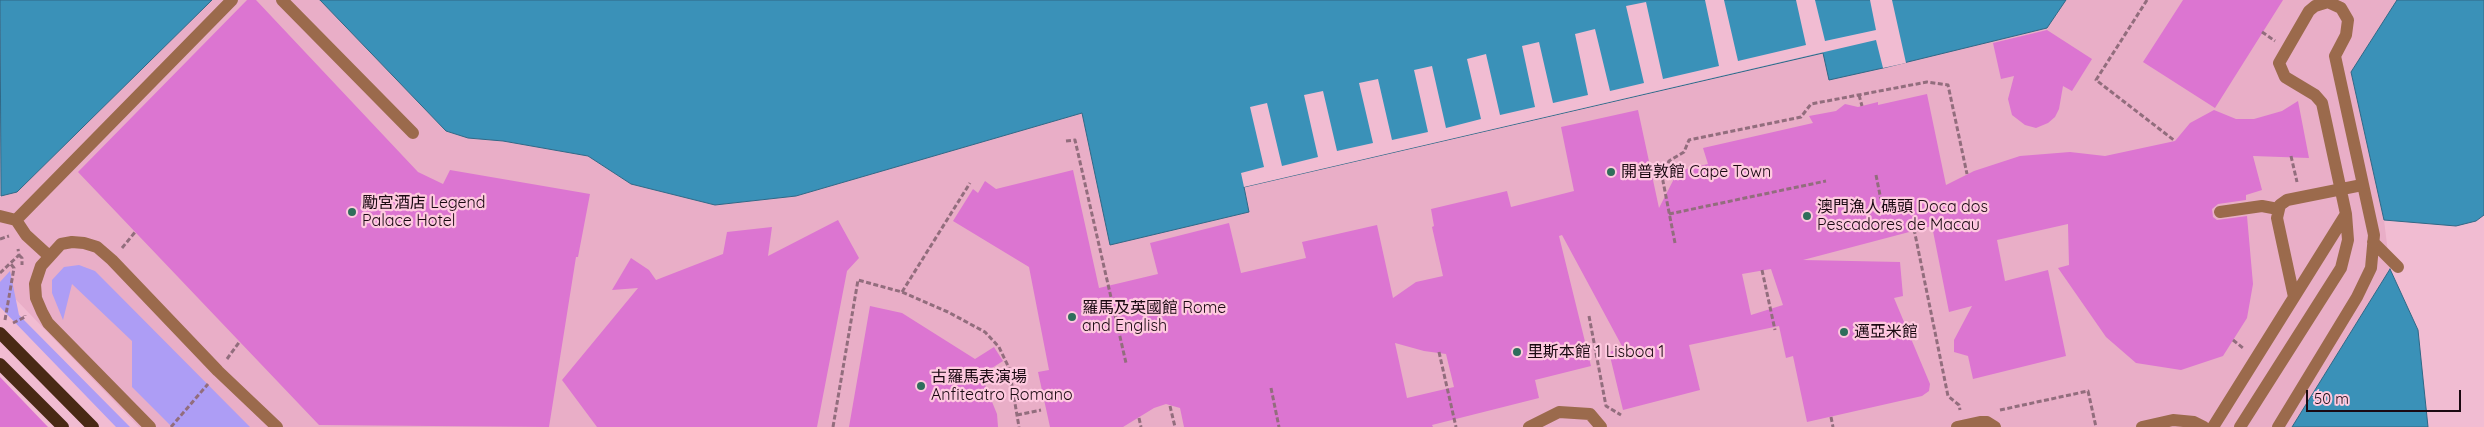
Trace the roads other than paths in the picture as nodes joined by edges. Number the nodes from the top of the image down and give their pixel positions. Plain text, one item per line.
1 (232, 0) edge
2 (282, 0) edge
3 (413, 133) dead end
4 (2362, 185) junction
5 (2342, 190) junction
6 (2278, 209) junction
7 (2220, 212) dead end
8 (2346, 214) junction
9 (0, 216) edge
10 (16, 220) junction
11 (2373, 242) junction
12 (49, 256) junction
13 (2398, 267) dead end
14 (2294, 297) junction
15 (0, 333) edge
16 (0, 364) edge
17 (1960, 426) edge
18 (63, 427) edge
19 (93, 427) edge
20 (150, 427) edge
21 (276, 427) edge
22 (1529, 427) edge
23 (1601, 427) edge
24 (1995, 427) edge
25 (2142, 427) edge
26 (2204, 427) edge
27 (2213, 427) edge
28 (2240, 427) edge
29 (2278, 427) edge

1 - 10 lane
2 - 3 lane
4 - 5 lane
4 - 5 lane
4 - 11 lane
5 - 6 lane
5 - 8 lane
6 - 7 lane
6 - 14 lane
8 - 14 lane
8 - 28 lane
9 - 10 lane
10 - 12 lane
11 - 13 lane
11 - 29 lane
12 - 20 lane
12 - 21 lane
14 - 27 lane
15 - 19 main road
16 - 18 main road
17 - 24 lane
22 - 23 lane
25 - 26 lane

